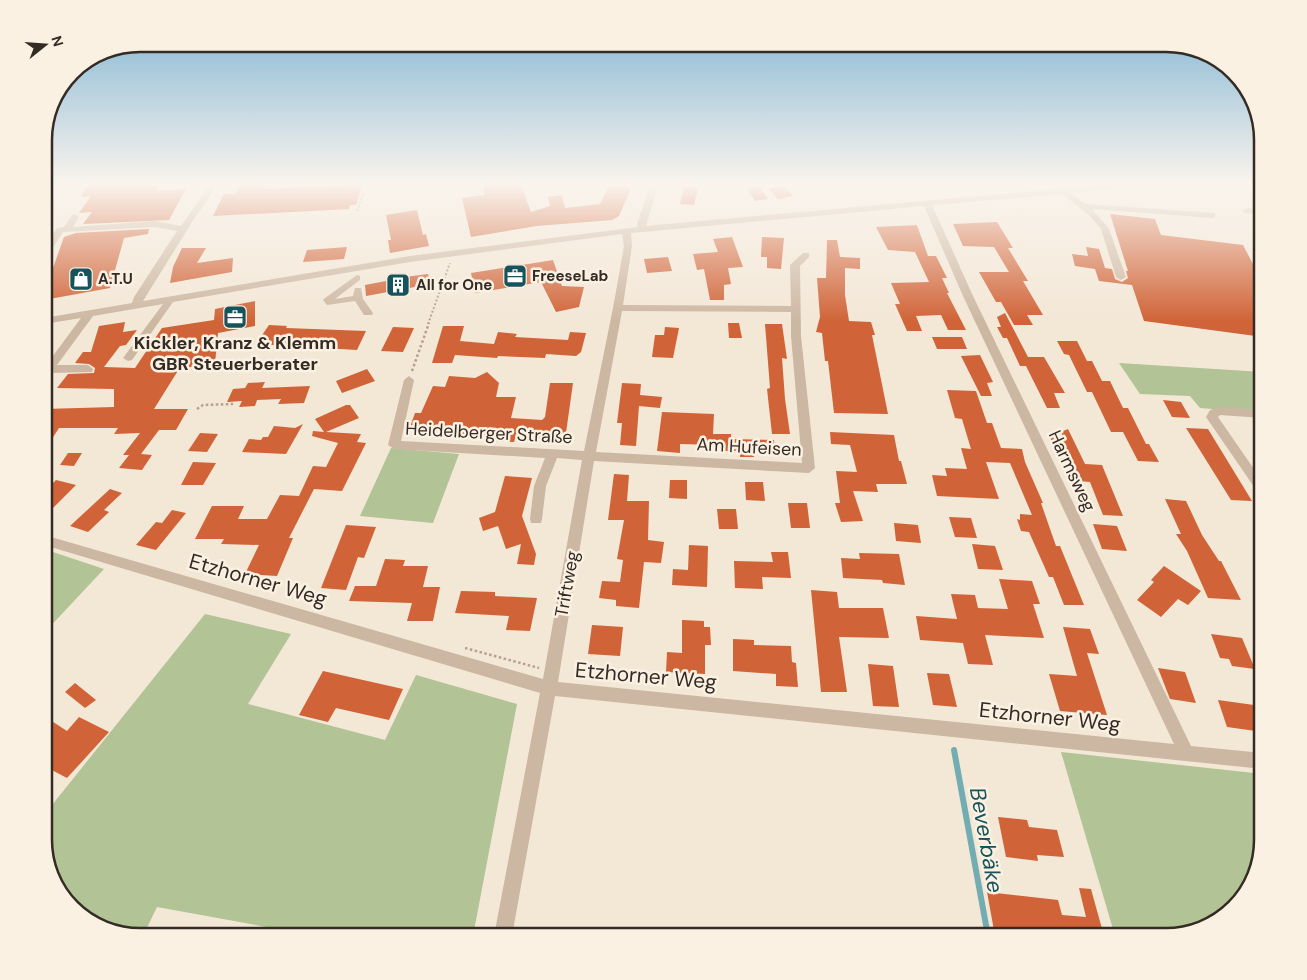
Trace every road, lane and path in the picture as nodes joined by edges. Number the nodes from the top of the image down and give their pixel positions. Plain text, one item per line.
1 (181, 231) edge
2 (633, 231) edge
3 (939, 231) edge
4 (1107, 231) edge
5 (626, 232) junction
6 (806, 255) dead end
7 (451, 259) dead end
8 (356, 273) junction
9 (1121, 277) dead end
10 (358, 298) junction
11 (168, 299) junction
12 (138, 304) junction
13 (618, 308) junction
14 (794, 310) junction
15 (90, 313) junction
16 (368, 313) dead end
17 (53, 319) edge
18 (128, 358) dead end
19 (53, 364) edge
20 (88, 369) dead end
21 (53, 372) edge
22 (409, 380) joint
23 (233, 404) dead end
24 (197, 410) dead end
25 (1254, 414) edge
26 (552, 454) junction
27 (589, 456) junction
28 (1254, 478) edge
29 (536, 519) dead end
30 (53, 542) edge
31 (457, 646) dead end
32 (550, 680) junction
33 (1186, 752) junction
34 (1254, 760) edge
35 (504, 928) edge

1 - 12 street
2 - 5 street
3 - 33 street, Harmsweg
4 - 9 street
5 - 8 street
5 - 13 street, Triftweg
6 - 14 street, Am Hufeisen
7 - 22 path
8 - 10 street
8 - 10 street
8 - 11 street
10 - 16 street
11 - 12 street
11 - 18 street
12 - 15 street
13 - 14 street
13 - 27 street, Triftweg
14 - 27 street, Am Hufeisen
15 - 17 street
15 - 19 street
20 - 21 street
22 - 26 street, Heidelberger Straße
23 - 24 path
25 - 28 street
26 - 27 street, Heidelberger Straße
26 - 29 street
27 - 32 street, Triftweg
30 - 32 street, Etzhorner Weg
31 - 32 path
32 - 33 street, Etzhorner Weg
32 - 35 street, Triftweg
33 - 34 street, Etzhorner Weg

